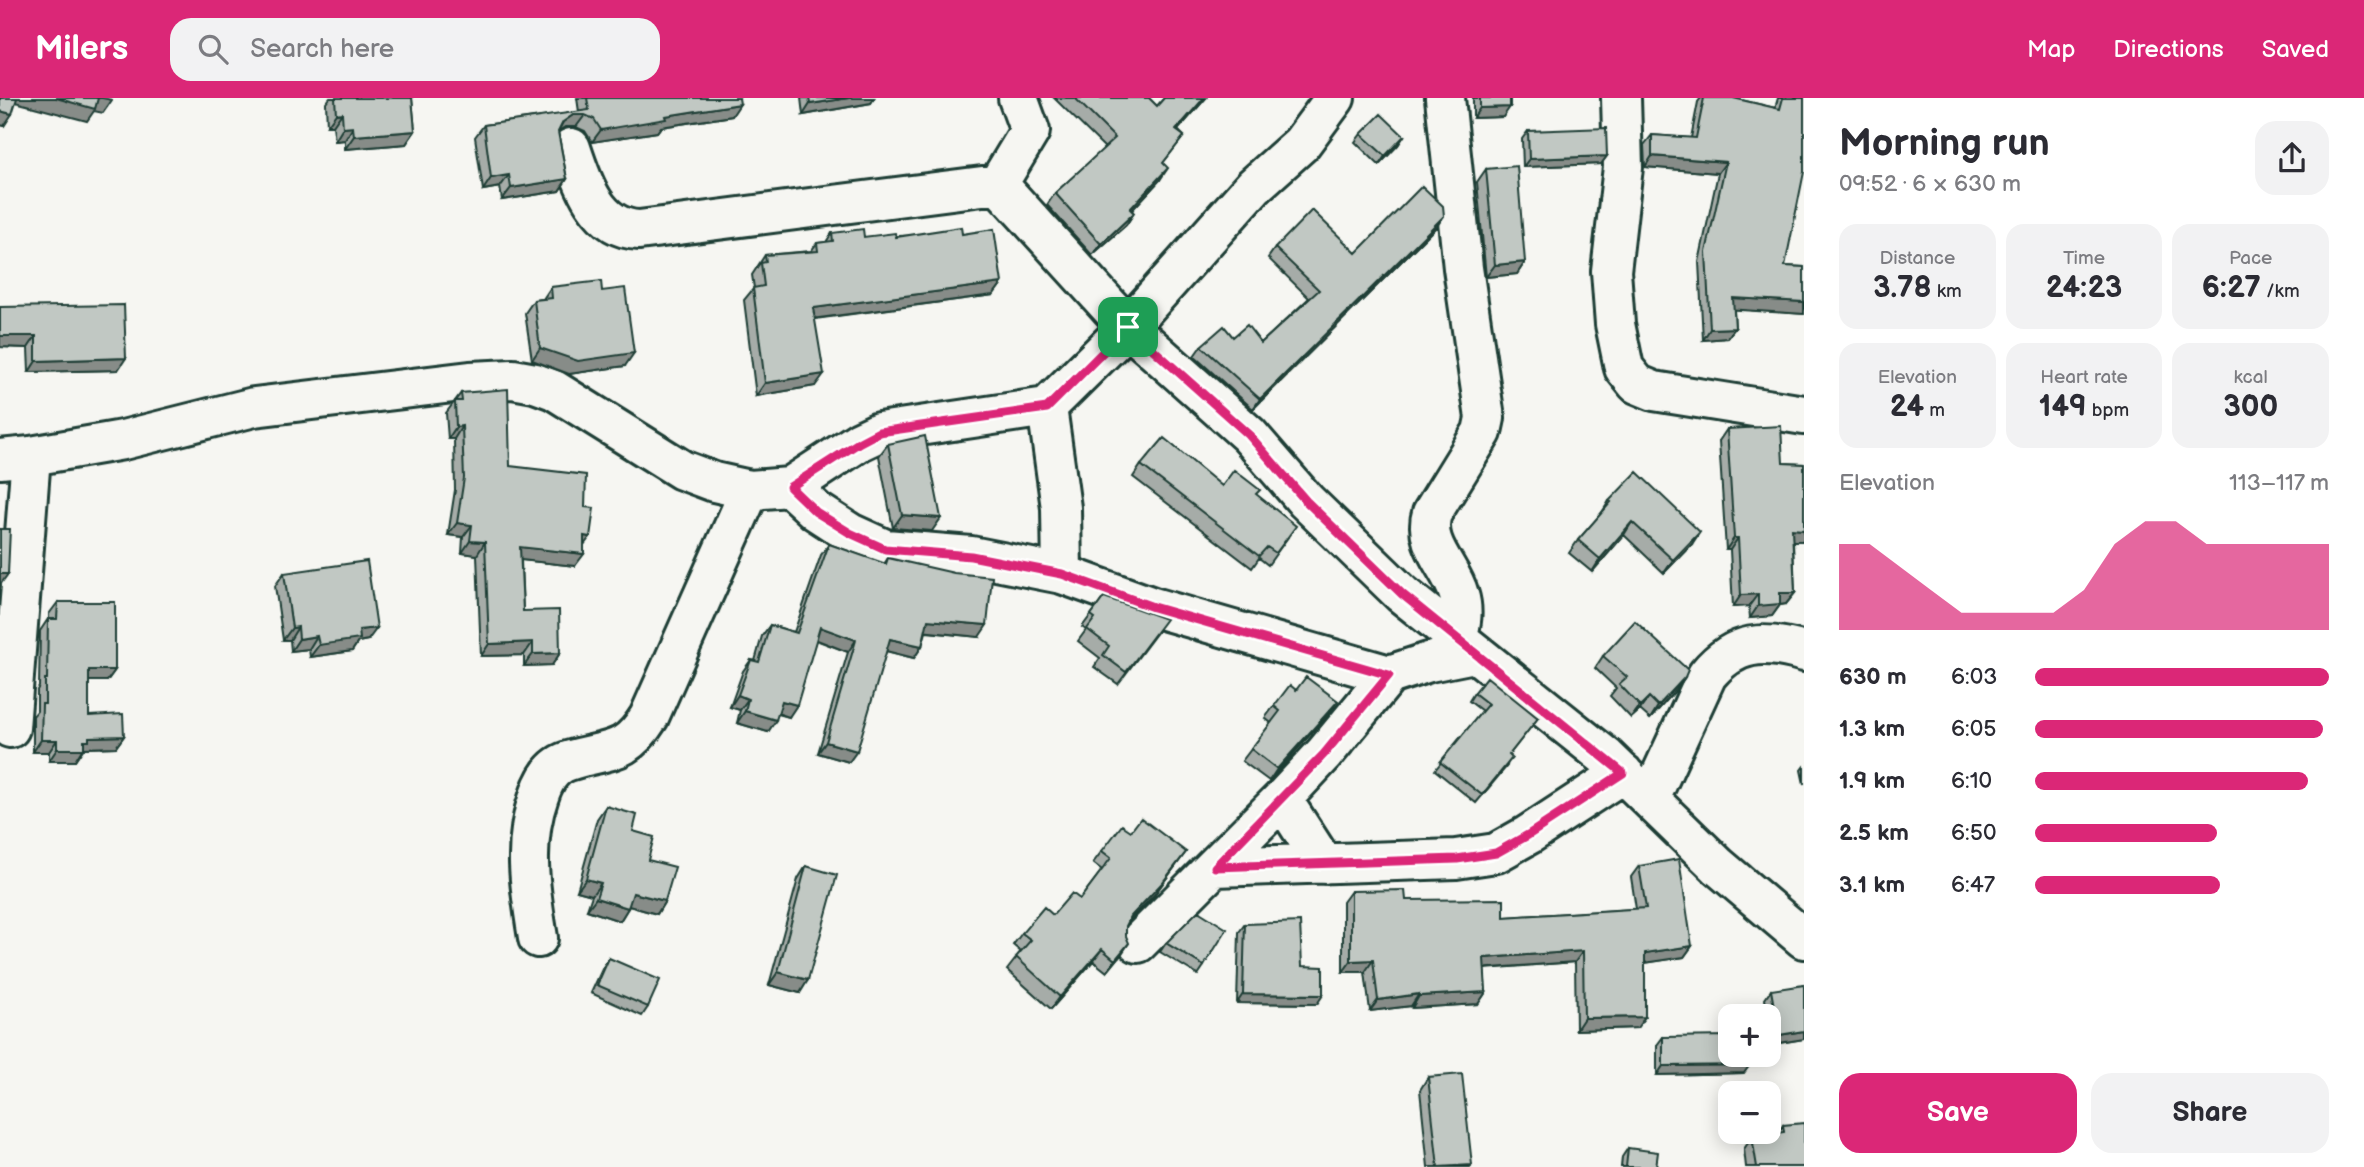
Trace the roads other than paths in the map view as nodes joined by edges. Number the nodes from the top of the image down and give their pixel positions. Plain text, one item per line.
1 (1018, 98) edge
2 (1335, 98) edge
3 (1445, 98) edge
4 (1621, 98) edge
5 (570, 148) dead end
6 (998, 184) junction
7 (1128, 327) junction
8 (1047, 408) junction
9 (1804, 415) edge
10 (16, 458) edge
11 (790, 487) junction
12 (750, 491) junction
13 (1062, 574) junction
14 (1466, 647) junction
15 (1804, 652) edge
16 (1389, 675) junction
17 (10, 728) dead end
18 (1637, 786) junction
19 (1282, 799) junction
20 (1324, 864) junction
21 (1215, 867) junction
22 (538, 938) dead end
23 (1804, 939) edge
24 (1138, 943) dead end

1 - 6 street
2 - 7 street
3 - 14 street
4 - 9 street
5 - 6 street
6 - 7 street
7 - 8 street
7 - 14 street
8 - 11 street
8 - 13 street
10 - 12 street
10 - 17 street
11 - 12 street
11 - 13 street
12 - 22 street
13 - 16 street
14 - 16 street
14 - 18 street
15 - 18 street
16 - 19 street
18 - 20 street
18 - 23 street
19 - 20 street
19 - 21 street
20 - 21 street
21 - 24 street

